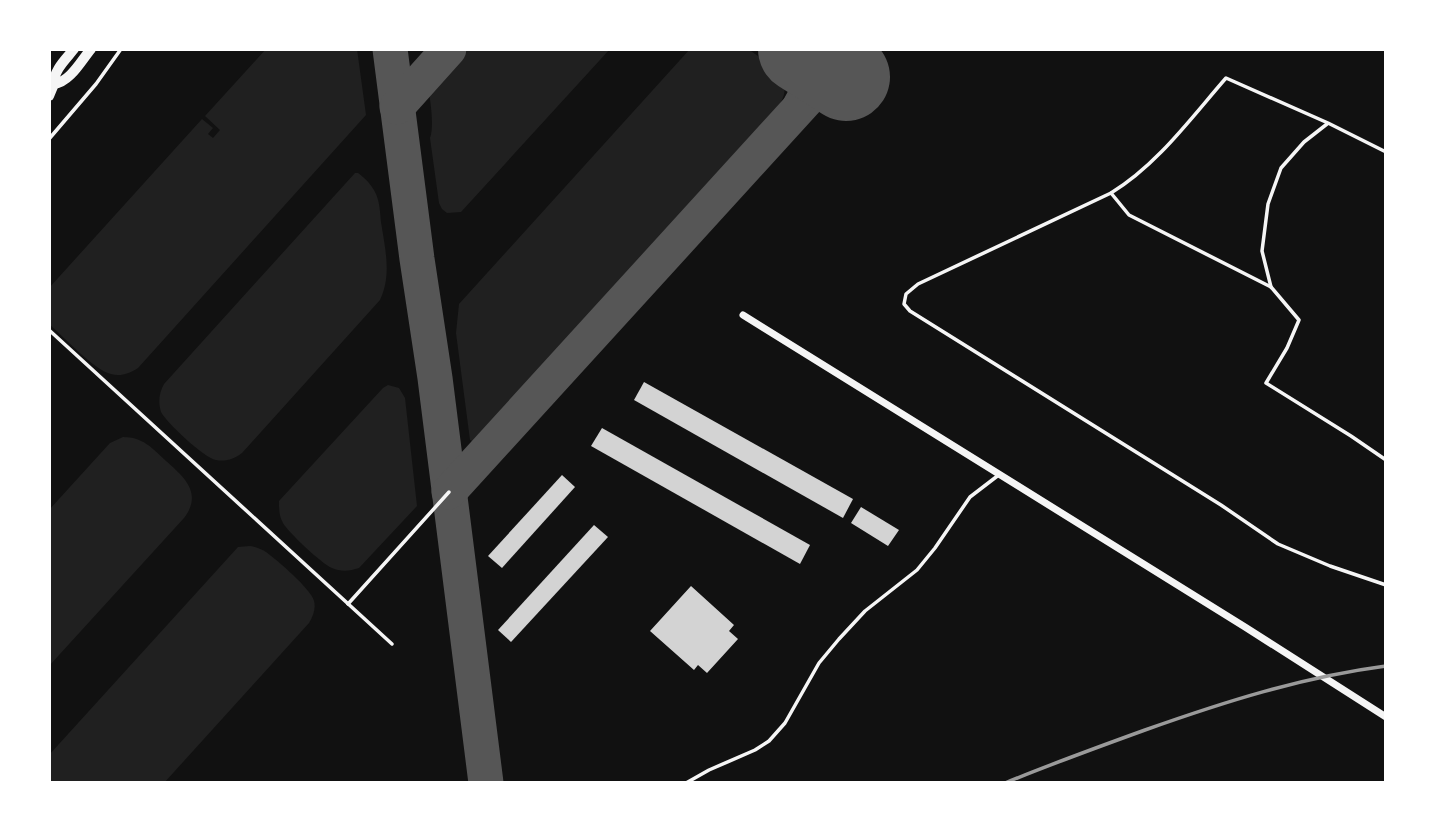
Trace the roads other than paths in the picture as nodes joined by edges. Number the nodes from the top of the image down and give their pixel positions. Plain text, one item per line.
1 (74, 49) edge
2 (91, 49) edge
3 (121, 49) edge
4 (52, 86) edge
5 (49, 96) edge
6 (1328, 123) junction
7 (49, 139) edge
8 (1386, 152) edge
9 (1111, 193) junction
10 (1271, 287) junction
11 (743, 315) dead end
12 (49, 330) edge
13 (1386, 460) edge
14 (999, 474) junction
15 (449, 492) dead end
16 (1386, 584) edge
17 (348, 604) junction
18 (392, 644) dead end
19 (1386, 716) edge
20 (686, 783) edge

1 - 4 street
2 - 4 street
3 - 7 lane
4 - 5 street
6 - 8 lane
6 - 9 lane
6 - 10 lane
9 - 10 lane
9 - 16 lane
10 - 13 lane
11 - 14 street
12 - 17 lane
14 - 19 street
14 - 20 lane
15 - 17 lane
17 - 18 lane

